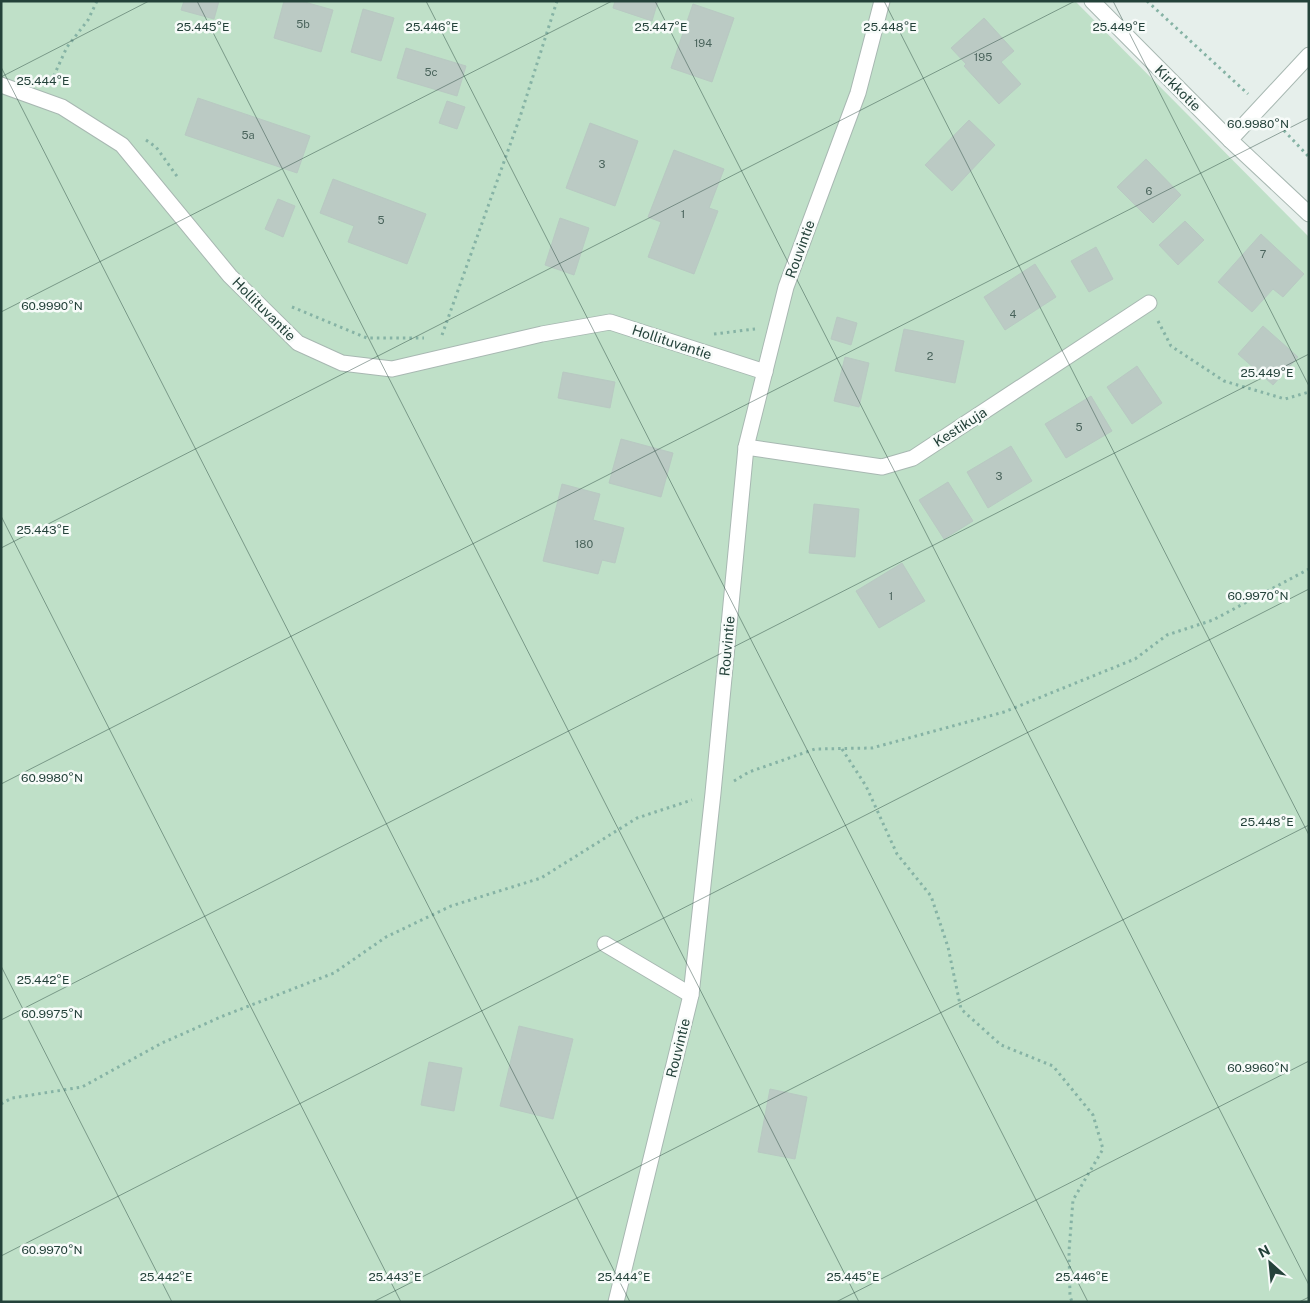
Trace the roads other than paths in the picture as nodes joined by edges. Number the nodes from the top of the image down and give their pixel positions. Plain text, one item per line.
1 (882, 1) edge
2 (1092, 1) edge
3 (1309, 55) edge
4 (1, 85) edge
5 (1230, 140) junction
6 (1309, 214) edge
7 (1149, 303) road end
8 (765, 372) junction
9 (746, 447) junction
10 (606, 944) dead end
11 (691, 995) junction
12 (616, 1302) edge

1 - 8 street, Rouvintie
2 - 5 street, Kirkkotie
3 - 5 street
4 - 8 street, Hollituvantie
5 - 6 street, Kirkkotie
7 - 9 street, Kestikuja
8 - 9 street, Rouvintie
9 - 11 street, Rouvintie
10 - 11 street
11 - 12 street, Rouvintie

